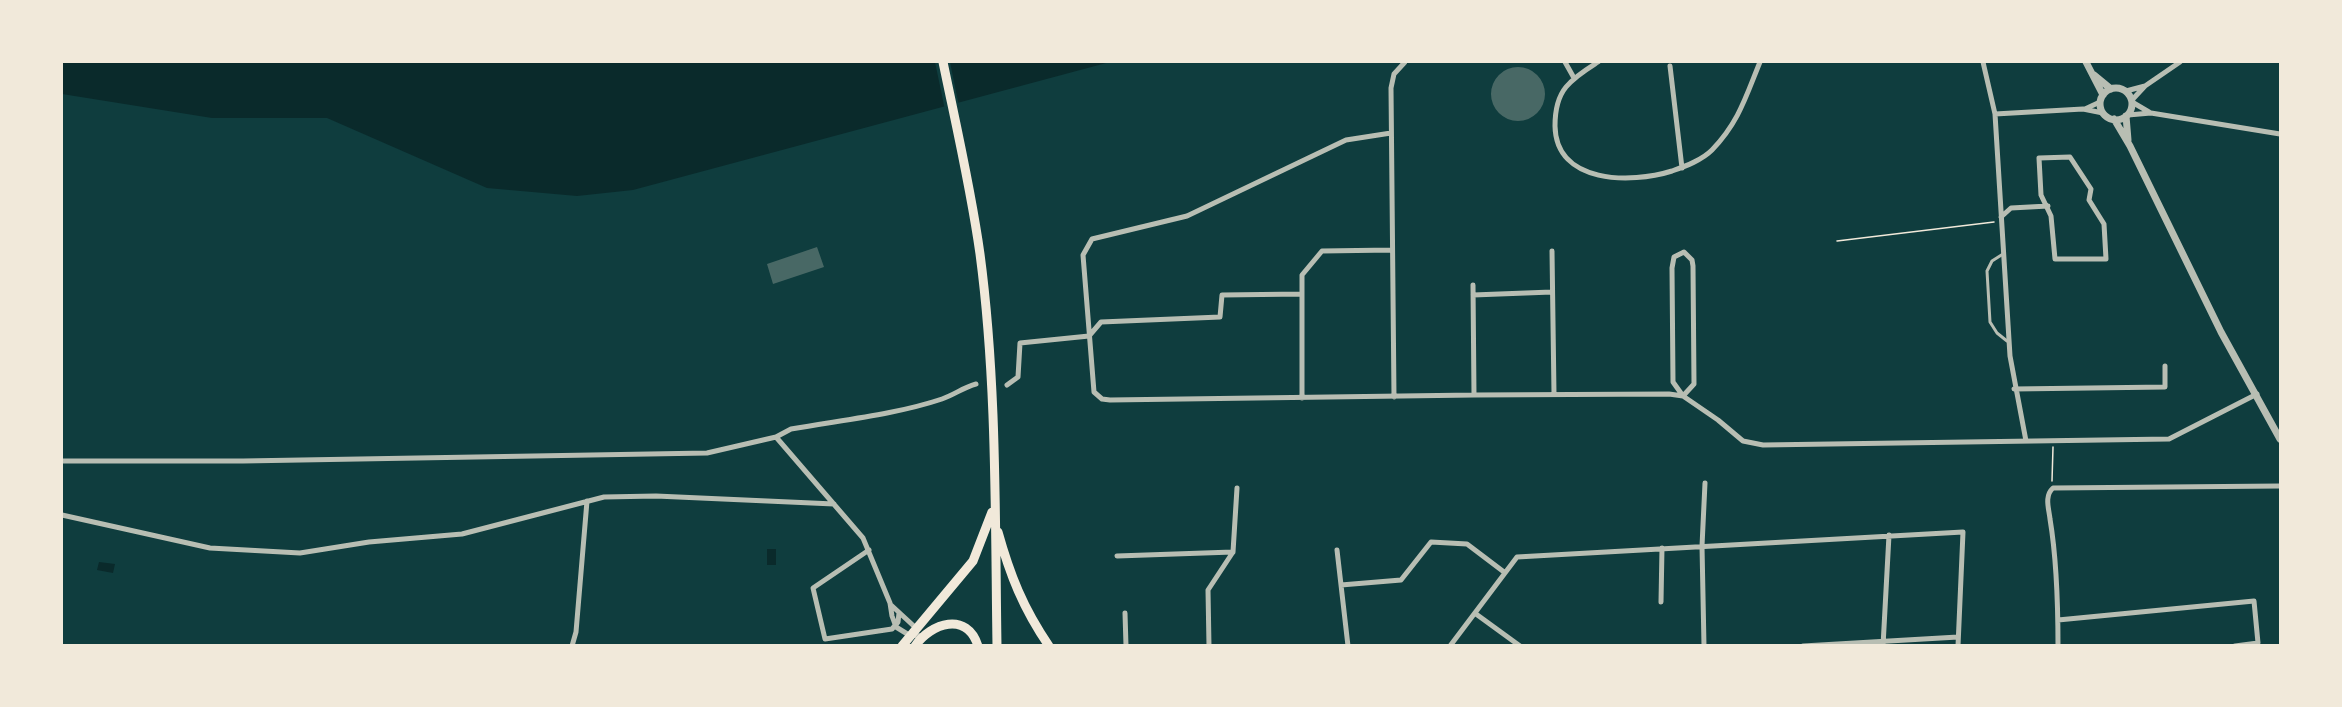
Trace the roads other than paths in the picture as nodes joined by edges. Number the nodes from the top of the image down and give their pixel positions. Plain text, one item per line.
1 (943, 62) edge
2 (1405, 62) edge
3 (1565, 62) edge
4 (1598, 62) edge
5 (1760, 62) edge
6 (1983, 62) edge
7 (2086, 62) edge
8 (2180, 62) edge
9 (1670, 66) dead end
10 (2090, 71) junction
11 (1574, 78) junction
12 (2145, 86) junction
13 (2111, 88) junction
14 (2126, 91) junction
15 (2101, 99) junction
16 (2132, 101) junction
17 (2083, 109) junction
18 (2103, 113) junction
19 (2151, 113) junction
20 (1995, 114) junction
21 (2127, 116) junction
22 (2114, 119) junction
23 (1391, 133) junction
24 (2280, 134) edge
25 (2130, 146) junction
26 (1682, 168) junction
27 (2048, 206) junction
28 (2001, 217) junction
29 (1392, 250) junction
30 (1552, 251) dead end
31 (2003, 254) junction
32 (1473, 285) dead end
33 (1552, 292) junction
34 (1302, 294) junction
35 (1473, 295) junction
36 (1089, 336) junction
37 (2009, 342) junction
38 (2165, 366) dead end
39 (976, 384) dead end
40 (1007, 385) dead end
41 (2014, 389) junction
42 (1554, 394) junction
43 (2257, 394) junction
44 (1474, 395) junction
45 (1683, 396) junction
46 (1394, 397) junction
47 (1302, 398) junction
48 (776, 437) junction
49 (2280, 439) edge
50 (2026, 441) junction
51 (62, 461) edge
52 (1705, 483) dead end
53 (2280, 486) edge
54 (1237, 488) dead end
55 (587, 501) junction
56 (834, 504) junction
57 (994, 506) junction
58 (62, 515) edge
59 (994, 518) junction
60 (1889, 535) junction
61 (1702, 546) junction
62 (1662, 548) junction
63 (869, 550) junction
64 (1337, 550) dead end
65 (1233, 552) junction
66 (1118, 556) dead end
67 (1504, 572) junction
68 (1341, 585) junction
69 (1661, 602) dead end
70 (890, 603) junction
71 (899, 613) junction
72 (1125, 613) dead end
73 (1476, 614) junction
74 (2058, 620) junction
75 (916, 626) junction
76 (896, 627) junction
77 (909, 635) junction
78 (922, 636) junction
79 (1958, 637) junction
80 (1883, 643) edge
81 (572, 645) edge
82 (902, 645) edge
83 (915, 645) edge
84 (978, 645) edge
85 (997, 645) edge
86 (1049, 645) edge
87 (1126, 645) edge
88 (1209, 645) edge
89 (1348, 645) edge
90 (1450, 645) edge
91 (1520, 645) edge
92 (1704, 645) edge
93 (1803, 645) edge
94 (1958, 645) edge
95 (2058, 645) edge
96 (2235, 645) edge

1 - 57 main road
2 - 23 street
3 - 11 street
4 - 11 street
5 - 26 street
6 - 20 street
7 - 10 street
8 - 12 street
9 - 26 street
10 - 13 street
10 - 15 street
11 - 26 street
12 - 14 street
12 - 16 street
13 - 14 street
13 - 15 street
14 - 16 street
15 - 17 street
15 - 18 street
16 - 19 street
16 - 21 street
17 - 18 street
17 - 20 street
18 - 22 street
19 - 21 street
19 - 24 street
20 - 28 street
21 - 22 street
21 - 25 street
22 - 25 street
23 - 29 street
23 - 36 street
25 - 43 street
27 - 27 street
27 - 28 street
28 - 31 street
29 - 34 street
29 - 46 street
30 - 33 street
31 - 37 street
31 - 37 lane
32 - 35 street
33 - 35 street
33 - 42 street
34 - 36 street
34 - 47 street
35 - 44 street
36 - 40 street
36 - 47 street
37 - 41 street
38 - 41 street
39 - 48 street
41 - 50 street
42 - 44 street
42 - 45 street
43 - 49 street
43 - 50 street
44 - 46 street
45 - 45 street
45 - 50 street
46 - 47 street
48 - 51 street
48 - 56 street
52 - 61 street
53 - 74 street
54 - 65 street
55 - 56 street
55 - 58 street
55 - 81 street
56 - 63 street
57 - 59 main road
57 - 75 main road
59 - 85 main road
59 - 86 main road
60 - 61 street
60 - 79 street
60 - 80 street
61 - 62 street
61 - 92 street
62 - 67 street
62 - 69 street
63 - 70 street
63 - 76 street
64 - 68 street
65 - 66 street
65 - 88 street
67 - 68 street
67 - 73 street
68 - 89 street
70 - 71 street
70 - 76 street
71 - 75 street
71 - 76 street
72 - 87 street
73 - 90 street
73 - 91 street
74 - 95 street
74 - 96 street
75 - 77 main road
75 - 78 street
76 - 77 street
77 - 78 street
77 - 82 main road
78 - 83 main road
78 - 84 main road
79 - 80 street
79 - 94 street
80 - 93 street

